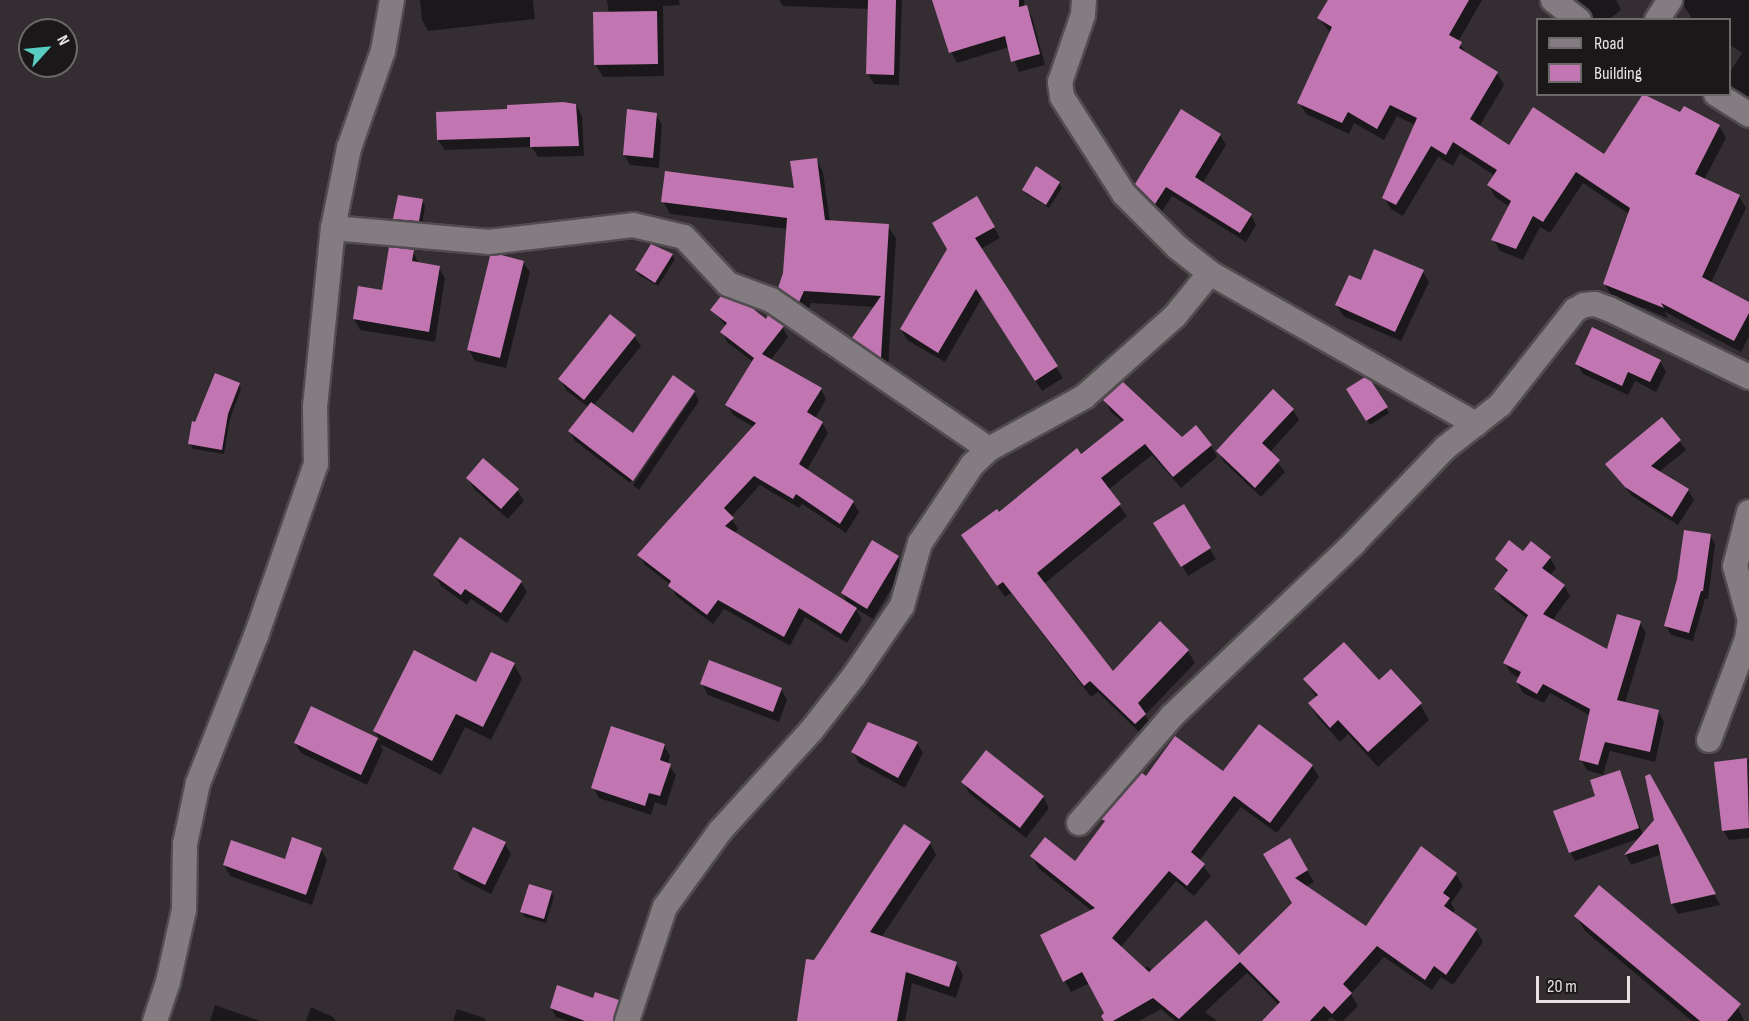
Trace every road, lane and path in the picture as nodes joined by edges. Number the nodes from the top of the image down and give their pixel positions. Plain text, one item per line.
1 (392, 0) edge
2 (1084, 0) edge
3 (1553, 0) edge
4 (1670, 0) edge
5 (1576, 18) edge
6 (1658, 18) edge
7 (1719, 96) edge
8 (1749, 115) edge
9 (333, 228) junction
10 (1210, 273) junction
11 (1749, 377) edge
12 (1476, 424) junction
13 (989, 449) junction
14 (1749, 512) edge
15 (1749, 617) edge
16 (1749, 626) edge
17 (1709, 740) dead end
18 (1078, 823) dead end
19 (155, 1021) edge
20 (627, 1021) edge

1 - 9 street
2 - 10 street
3 - 5 street
4 - 6 street
7 - 8 street
9 - 13 street
9 - 19 street
10 - 12 street
10 - 13 street
11 - 12 street
12 - 18 street
13 - 20 street
14 - 15 street
16 - 17 street

